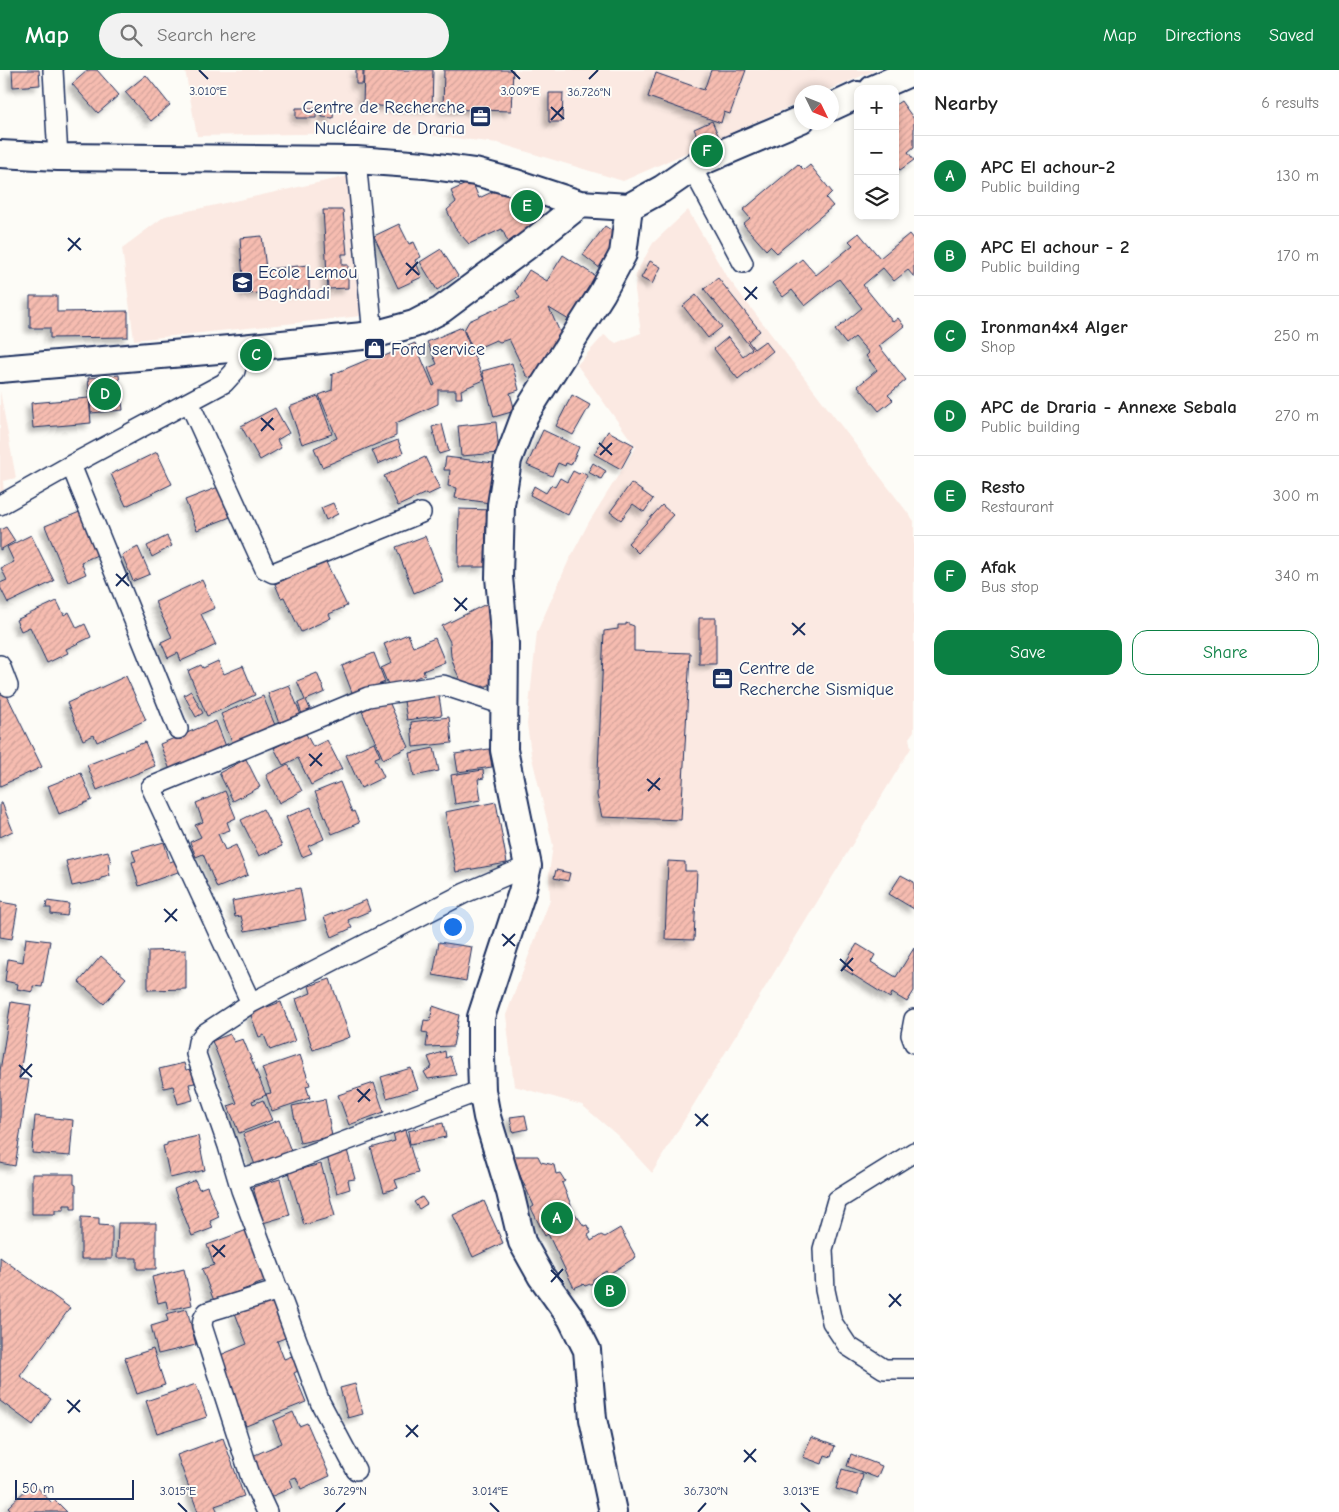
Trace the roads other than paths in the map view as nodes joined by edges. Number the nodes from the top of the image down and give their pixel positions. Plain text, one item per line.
1 (53, 70) edge
2 (914, 71) edge
3 (882, 85) edge
4 (854, 97) edge
5 (839, 103) edge
6 (794, 122) edge
7 (0, 154) edge
8 (58, 157) junction
9 (356, 160) junction
10 (692, 168) junction
11 (580, 204) junction
12 (628, 207) junction
13 (743, 263) dead end
14 (373, 335) junction
15 (241, 348) junction
16 (0, 369) edge
17 (189, 402) junction
18 (71, 464) junction
19 (0, 505) edge
20 (421, 513) dead end
21 (0, 666) edge
22 (8, 686) dead end
23 (504, 705) junction
24 (178, 729) dead end
25 (528, 866) junction
26 (251, 1002) junction
27 (914, 1019) edge
28 (914, 1043) edge
29 (482, 1090) junction
30 (914, 1152) edge
31 (238, 1179) junction
32 (279, 1290) junction
33 (914, 1369) edge
34 (356, 1470) dead end
35 (266, 1512) edge
36 (612, 1512) edge

1 - 8 street
2 - 3 main road
4 - 5 main road
6 - 10 main road
7 - 8 main road
8 - 9 main road
9 - 11 main road
9 - 14 street
10 - 12 main road
10 - 13 street
11 - 12 main road
11 - 14 main road
12 - 23 main road
14 - 15 main road
15 - 16 main road
15 - 17 street
17 - 18 street
17 - 20 street
18 - 19 street
18 - 24 street
21 - 22 street
23 - 25 main road
23 - 26 street
25 - 26 street
25 - 29 main road
26 - 31 street
27 - 28 street
29 - 31 street
29 - 36 main road
30 - 33 street
31 - 32 street
32 - 34 street
32 - 35 street

